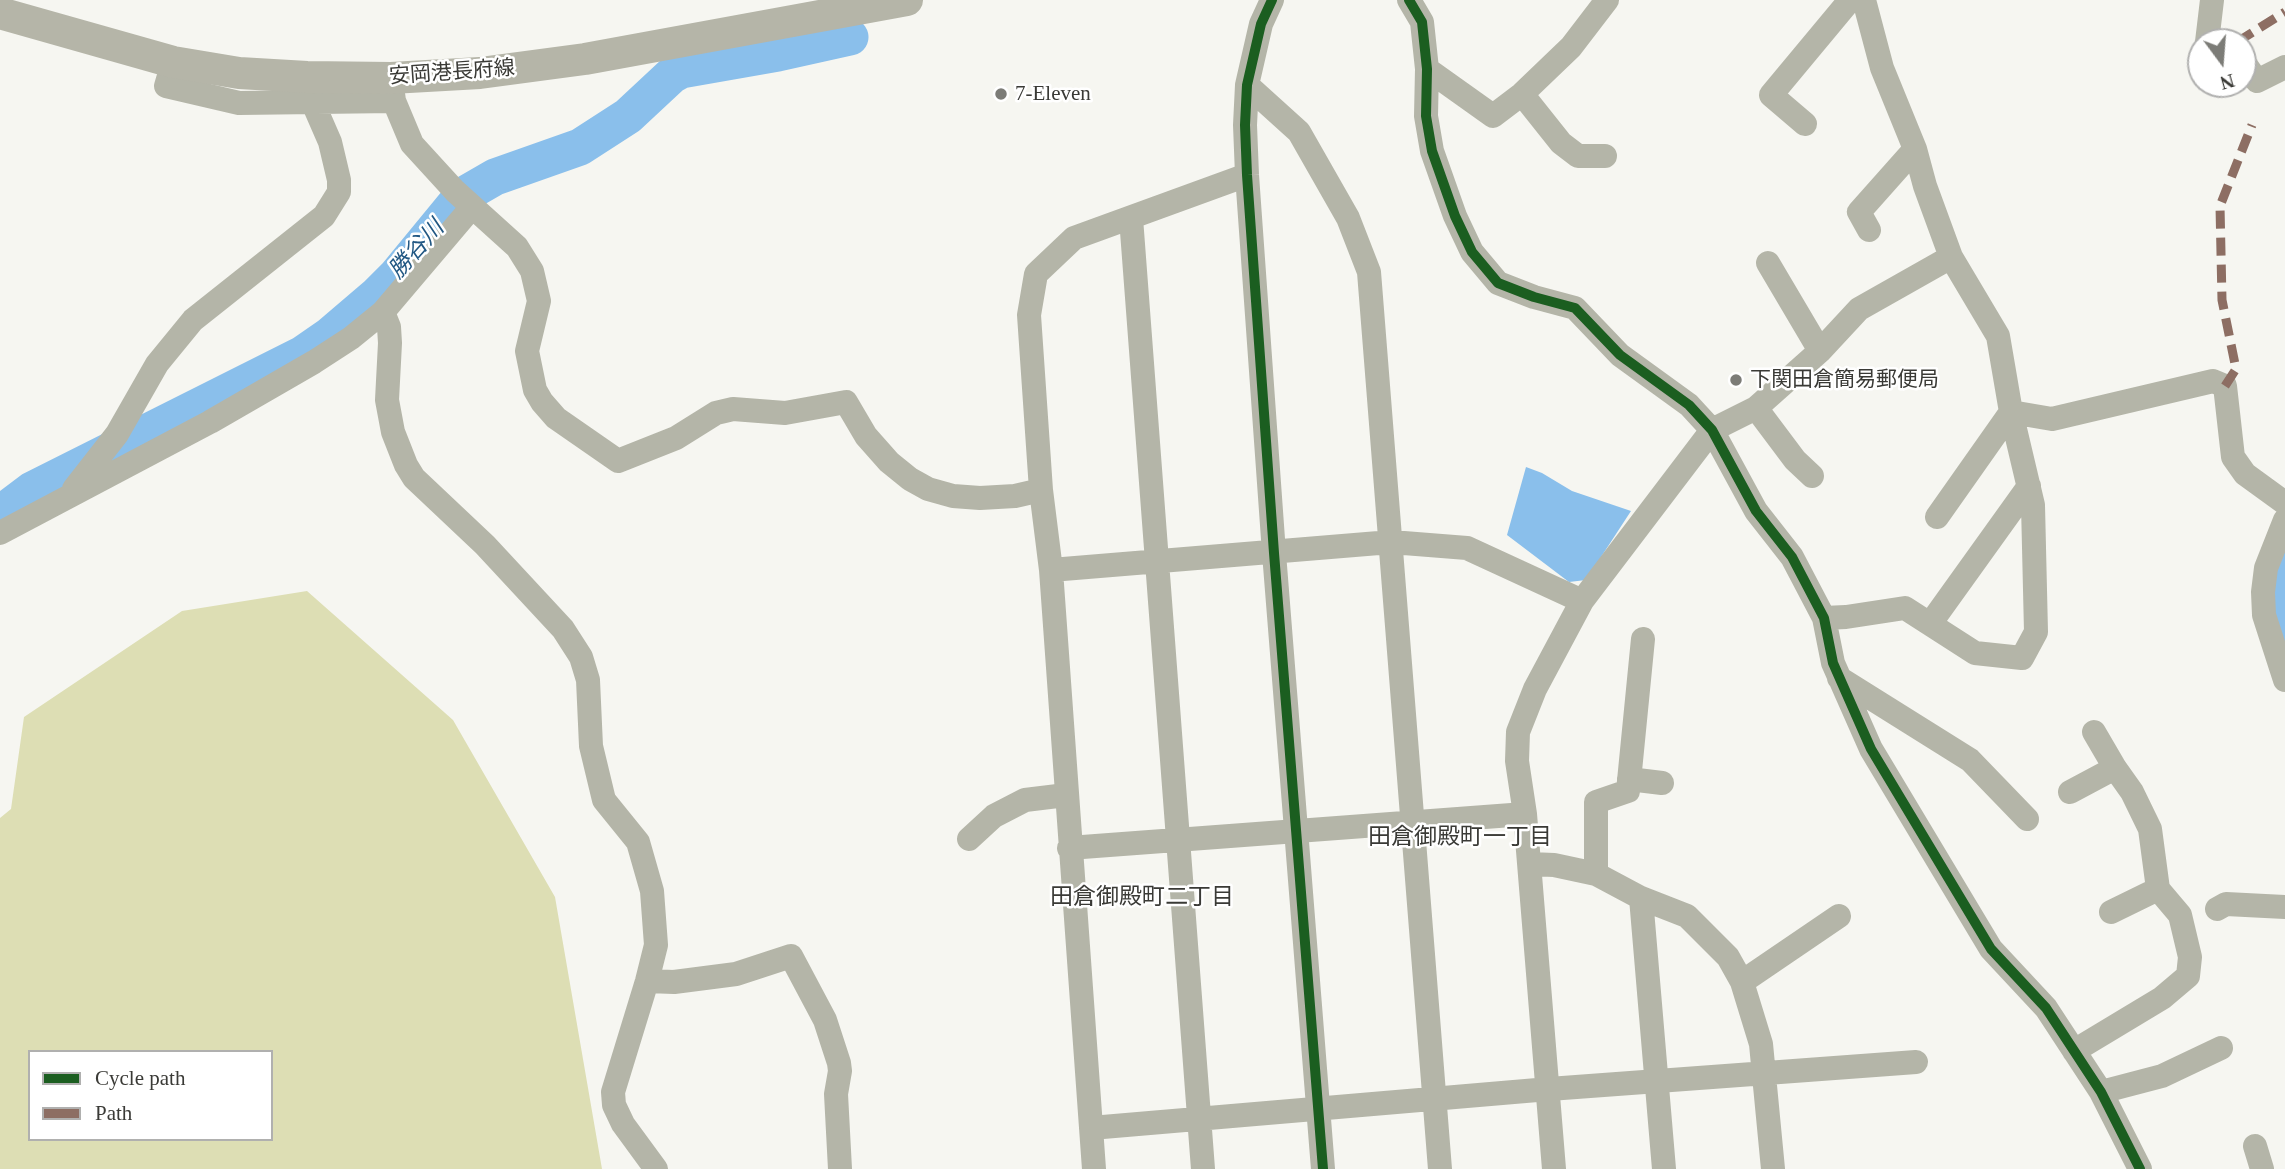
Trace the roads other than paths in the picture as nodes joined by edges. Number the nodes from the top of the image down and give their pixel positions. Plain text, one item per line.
1 (907, 0) edge
2 (1272, 0) edge
3 (1409, 0) edge
4 (1607, 0) edge
5 (1850, 0) edge
6 (1864, 0) edge
7 (2212, 0) edge
8 (0, 13) edge
9 (2209, 28) edge
10 (173, 62) junction
11 (2285, 67) edge
12 (1427, 69) junction
13 (2257, 81) edge
14 (1247, 85) junction
15 (393, 90) junction
16 (1522, 94) junction
17 (313, 103) junction
18 (1805, 124) dead end
19 (1915, 149) junction
20 (1605, 156) dead end
21 (1247, 175) junction
22 (465, 201) junction
23 (1131, 218) junction
24 (1869, 229) dead end
25 (1951, 257) junction
26 (1768, 263) dead end
27 (383, 312) junction
28 (1821, 351) junction
29 (1756, 408) junction
30 (2011, 412) junction
31 (1712, 430) junction
32 (1812, 476) dead end
33 (2029, 486) junction
34 (1041, 490) junction
35 (66, 498) junction
36 (2285, 503) edge
37 (1937, 517) dead end
38 (2285, 520) edge
39 (0, 533) edge
40 (1391, 542) junction
41 (1274, 553) junction
42 (1157, 560) junction
43 (1051, 570) junction
44 (1582, 601) junction
45 (1824, 618) junction
46 (1930, 624) junction
47 (1643, 639) dead end
48 (1839, 678) junction
49 (2285, 680) edge
50 (2094, 732) dead end
51 (2115, 768) junction
52 (1629, 779) junction
53 (1662, 783) dead end
54 (2070, 792) dead end
55 (1066, 795) junction
56 (1525, 814) junction
57 (2027, 819) dead end
58 (1413, 823) junction
59 (1298, 831) junction
60 (969, 839) dead end
61 (1179, 840) junction
62 (1069, 848) junction
63 (1530, 864) junction
64 (1596, 874) junction
65 (2158, 889) junction
66 (1641, 898) junction
67 (2285, 907) edge
68 (2217, 909) dead end
69 (2111, 912) dead end
70 (1839, 916) dead end
71 (647, 981) junction
72 (1742, 982) junction
73 (2221, 1048) dead end
74 (2074, 1051) junction
75 (1916, 1062) dead end
76 (1765, 1073) junction
77 (1657, 1081) junction
78 (1549, 1089) junction
79 (2101, 1091) junction
80 (1435, 1100) junction
81 (1320, 1110) junction
82 (1199, 1119) junction
83 (1091, 1128) junction
84 (656, 1169) edge
85 (840, 1169) edge
86 (1094, 1169) edge
87 (1203, 1169) edge
88 (1323, 1169) edge
89 (1440, 1169) edge
90 (1554, 1169) edge
91 (1664, 1169) edge
92 (1773, 1169) edge
93 (2140, 1169) edge

1 - 15 main road, 安岡港長府線
2 - 14 street
3 - 12 street
4 - 16 street
5 - 18 street
6 - 19 street
7 - 9 street
8 - 10 main road, 安岡港長府線
10 - 15 main road, 安岡港長府線
10 - 17 street
11 - 13 street
12 - 16 street
12 - 31 street
14 - 21 street
14 - 40 street
15 - 17 street
15 - 22 street
16 - 20 street
17 - 35 street
19 - 24 street
19 - 25 street
21 - 23 street
21 - 41 street
22 - 27 street
22 - 34 street
23 - 34 street
23 - 42 street
25 - 28 street
25 - 30 street
26 - 28 street
27 - 35 street
27 - 71 street
28 - 29 street
29 - 31 street
29 - 32 street
30 - 33 street
30 - 36 street
30 - 37 street
31 - 44 street
31 - 45 street
33 - 46 street
33 - 46 street
34 - 43 street
35 - 39 street
38 - 49 street
40 - 41 street
40 - 44 street
40 - 58 street
41 - 42 street
41 - 59 street
42 - 43 street
42 - 61 street
43 - 55 street
44 - 56 street
45 - 46 street
45 - 48 street
47 - 52 street
48 - 57 street
48 - 74 street
50 - 51 street
51 - 54 street
51 - 65 street
52 - 53 street
52 - 64 street
55 - 60 street
55 - 62 street
56 - 58 street
56 - 63 street
58 - 59 street
58 - 80 street
59 - 61 street
59 - 81 street
61 - 62 street
61 - 82 street
62 - 83 street
63 - 64 street
63 - 78 street
64 - 66 street
65 - 69 street
65 - 74 street
66 - 72 street
66 - 77 street
67 - 68 street
70 - 72 street
71 - 84 street
71 - 85 street
72 - 76 street
73 - 79 street
74 - 79 street
75 - 76 street
76 - 77 street
76 - 92 street
77 - 78 street
77 - 91 street
78 - 80 street
78 - 90 street
79 - 93 street
80 - 81 street
80 - 89 street
81 - 82 street
81 - 88 street
82 - 83 street
82 - 87 street
83 - 86 street

